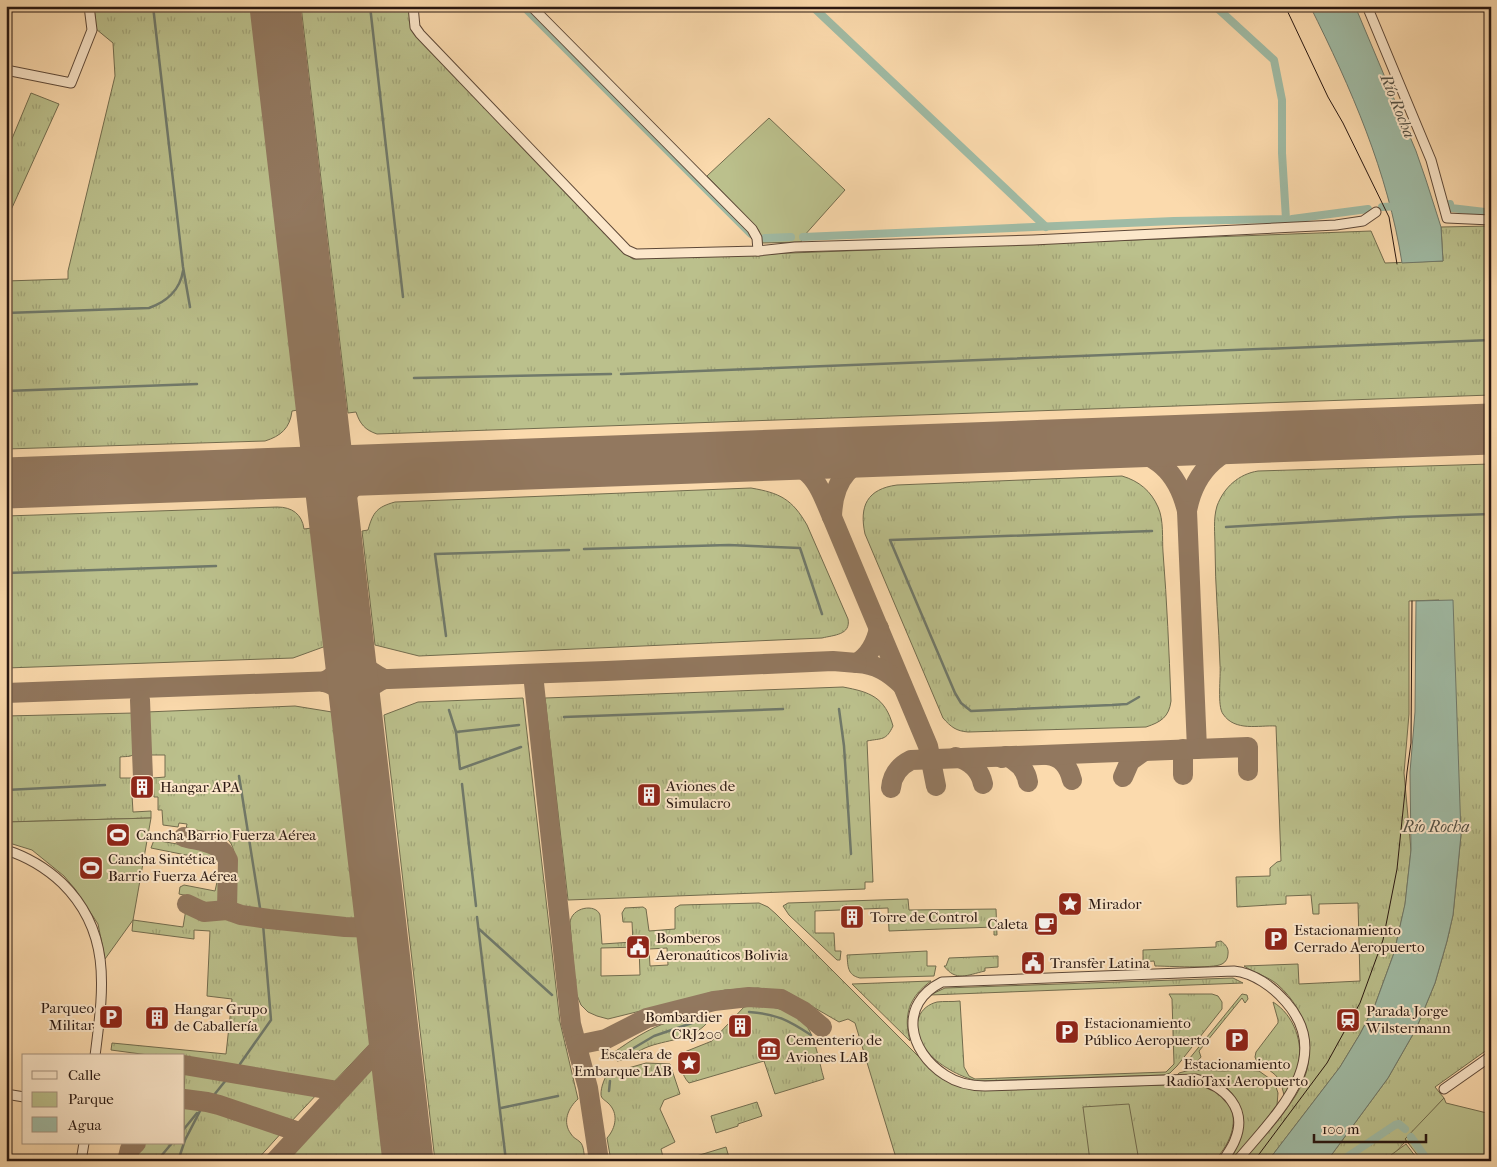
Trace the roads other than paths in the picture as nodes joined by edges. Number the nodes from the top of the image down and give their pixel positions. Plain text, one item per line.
1 (8, 6) edge
2 (89, 6) edge
3 (413, 6) edge
4 (531, 6) edge
5 (1367, 6) edge
6 (6, 16) edge
7 (6, 70) edge
8 (1376, 212) dead end
9 (1491, 220) edge
10 (758, 251) junction
11 (6, 850) edge
12 (95, 1054) edge
13 (1491, 1056) edge
14 (1444, 1089) dead end
15 (6, 1094) edge
16 (22, 1097) edge
17 (84, 1144) edge
18 (81, 1161) edge
19 (1223, 1161) edge
20 (1237, 1161) edge

1 - 6 street
2 - 7 street
3 - 10 street
4 - 10 street
5 - 9 street
8 - 10 street
11 - 12 street
13 - 14 street
15 - 16 street
17 - 18 street
19 - 20 street

